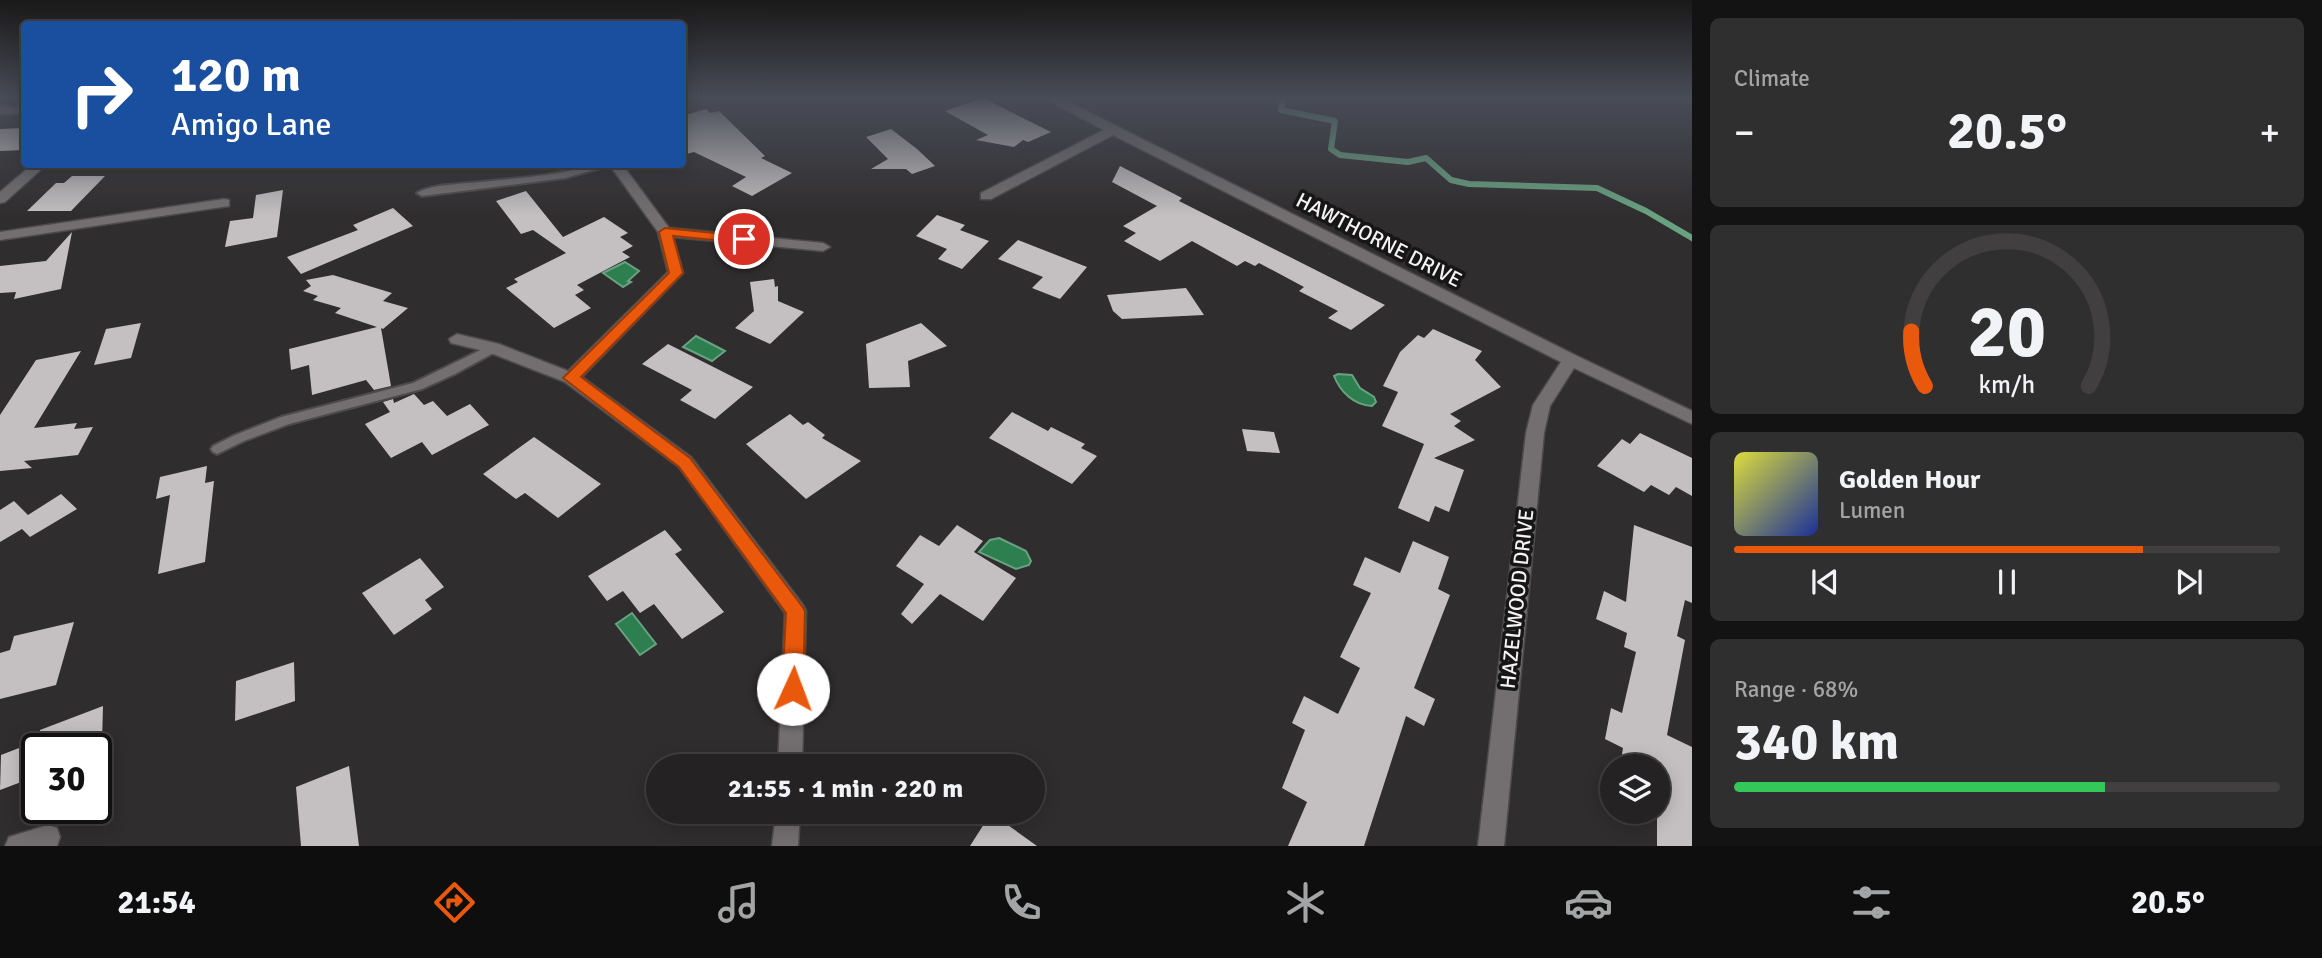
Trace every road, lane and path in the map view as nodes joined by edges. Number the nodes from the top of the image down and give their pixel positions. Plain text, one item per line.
1 (1101, 136) edge
2 (1126, 136) edge
3 (36, 168) edge
4 (595, 168) edge
5 (616, 168) edge
6 (422, 192) dead end
7 (986, 196) dead end
8 (0, 199) edge
9 (224, 204) dead end
10 (665, 232) junction
11 (0, 236) edge
12 (823, 247) dead end
13 (457, 339) dead end
14 (493, 348) junction
15 (1571, 360) junction
16 (571, 378) junction
17 (1692, 418) edge
18 (217, 449) dead end
19 (790, 754) edge
20 (787, 824) edge
21 (48, 837) dead end
22 (18, 846) edge
23 (785, 846) edge
24 (1491, 846) edge

1 - 7 street
2 - 15 street, HAWTHORNE DRIVE
3 - 8 street
4 - 6 lane
5 - 10 street
9 - 11 street
10 - 12 street
10 - 16 street
13 - 14 street
14 - 16 street
14 - 18 lane
15 - 17 street, HAWTHORNE DRIVE
15 - 24 street, HAZELWOOD DRIVE
16 - 19 street
20 - 23 street
21 - 22 street

